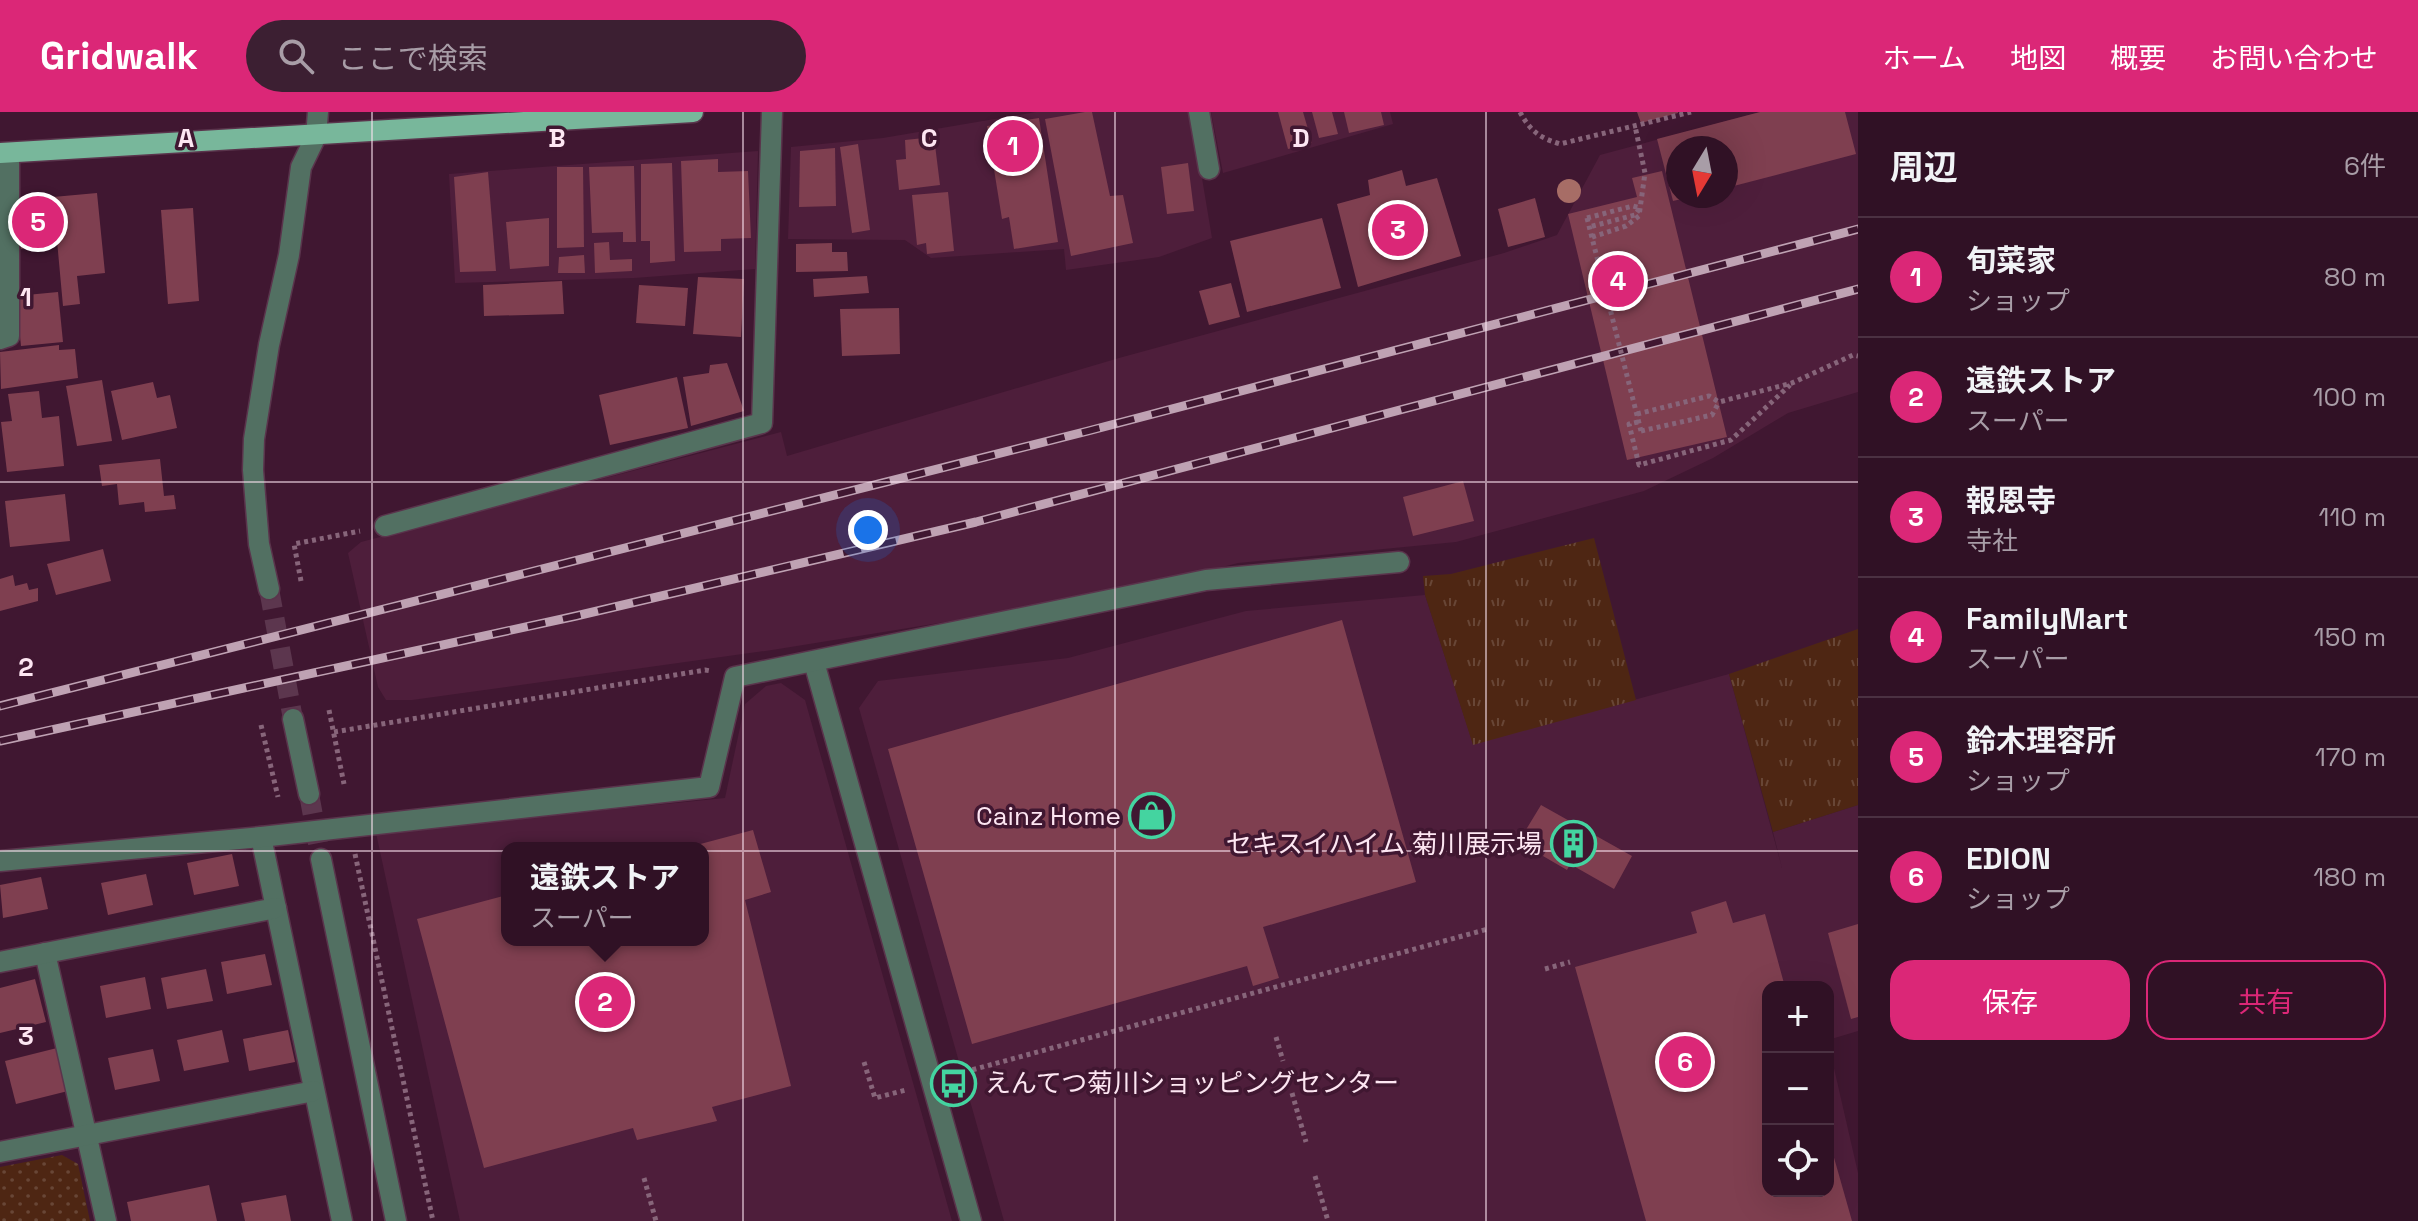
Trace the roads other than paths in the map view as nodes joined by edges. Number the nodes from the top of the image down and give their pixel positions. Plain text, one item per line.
1 (318, 112) edge
2 (693, 112) edge
3 (772, 112) edge
4 (1199, 112) edge
5 (316, 136) junction
6 (4, 153) edge
7 (1209, 169) dead end
8 (0, 339) edge
9 (385, 526) road end
10 (1399, 562) dead end
11 (269, 589) tunnel mouth
12 (814, 662) junction
13 (293, 719) tunnel mouth
14 (309, 794) tunnel mouth
15 (261, 837) junction
16 (321, 859) tunnel mouth
17 (0, 861) edge
18 (276, 908) junction
19 (45, 953) junction
20 (0, 962) edge
21 (314, 1091) junction
22 (88, 1137) junction
23 (0, 1152) edge
24 (106, 1221) edge
25 (342, 1221) edge
26 (396, 1221) edge
27 (971, 1221) edge

1 - 5 street
2 - 5 main road
3 - 9 street
4 - 7 street
5 - 6 main road
5 - 11 street
6 - 8 street
10 - 12 street
12 - 15 street
12 - 27 street
13 - 14 street
15 - 17 street
15 - 18 street
16 - 26 street
18 - 19 street
18 - 21 street
19 - 20 street
19 - 22 street
21 - 22 street
21 - 25 street
22 - 23 street
22 - 24 street

